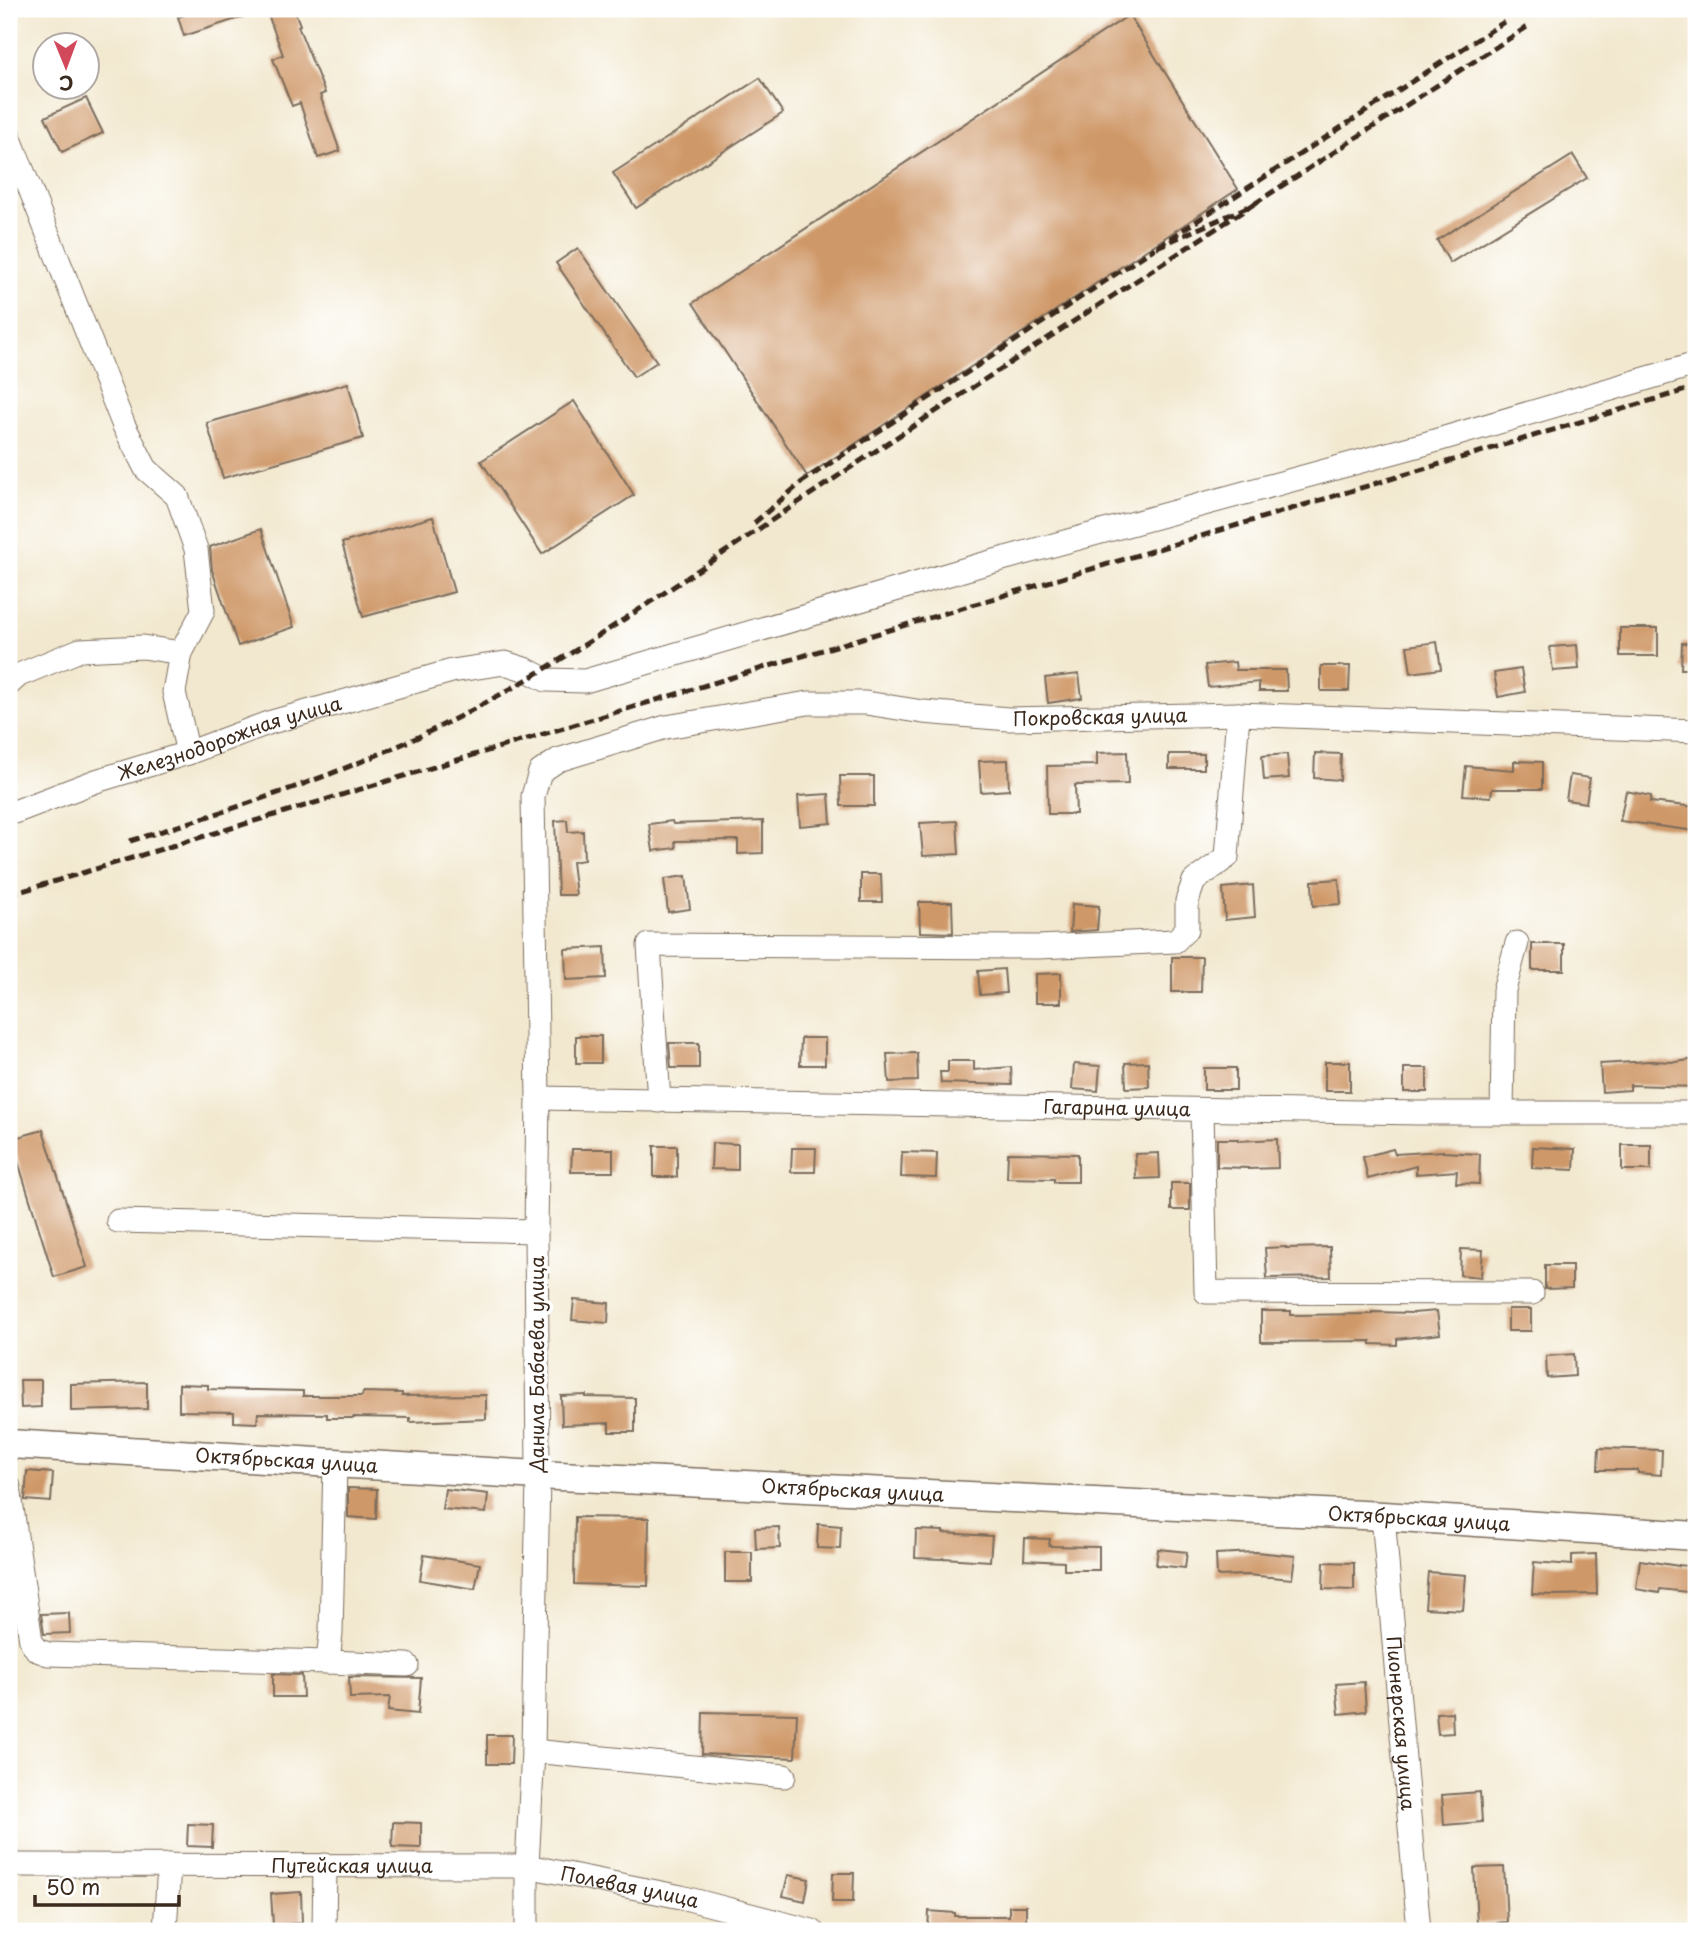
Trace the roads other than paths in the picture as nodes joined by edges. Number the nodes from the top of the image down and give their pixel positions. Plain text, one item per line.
1 (9, 136) edge
2 (16, 174) edge
3 (1696, 364) edge
4 (181, 653) junction
5 (9, 684) edge
6 (1238, 714) junction
7 (1696, 731) edge
8 (188, 753) junction
9 (533, 796) joint
10 (9, 814) edge
11 (1517, 943) dead end
12 (538, 1098) junction
13 (659, 1101) junction
14 (1202, 1110) junction
15 (1502, 1113) junction
16 (1696, 1113) edge
17 (118, 1221) dead end
18 (536, 1231) junction
19 (1532, 1293) dead end
20 (9, 1444) edge
21 (335, 1463) junction
22 (538, 1475) junction
23 (9, 1487) edge
24 (1383, 1516) junction
25 (1696, 1536) edge
26 (328, 1662) junction
27 (407, 1665) dead end
28 (533, 1751) junction
29 (784, 1776) dead end
30 (9, 1865) edge
31 (169, 1865) junction
32 (325, 1866) junction
33 (527, 1866) junction
34 (165, 1931) edge
35 (324, 1931) edge
36 (527, 1931) edge
37 (812, 1931) edge
38 (1419, 1931) edge

1 - 2 street
2 - 4 street
3 - 8 street, Железнодорожная улица
4 - 5 street
4 - 8 street
6 - 7 street, Покровская улица
6 - 9 street, Покровская улица
6 - 13 street
8 - 10 street, Железнодорожная улица
9 - 12 street, Данила Бабаева улица
11 - 15 street
12 - 13 street, Гагарина улица
12 - 18 street, Данила Бабаева улица
13 - 14 street, Гагарина улица
14 - 15 street, Гагарина улица
14 - 19 street
15 - 16 street, Гагарина улица
17 - 18 street
18 - 22 street, Данила Бабаева улица
20 - 21 street, Октябрьская улица
21 - 22 street, Октябрьская улица
21 - 26 street
22 - 24 street, Октябрьская улица
22 - 28 street, Данила Бабаева улица
23 - 26 street
24 - 25 street, Октябрьская улица
24 - 38 street, Пионерская улица
26 - 27 street
28 - 29 street
28 - 33 street, Данила Бабаева улица
30 - 31 street, Путейская улица
31 - 32 street, Путейская улица
31 - 34 street
32 - 33 street, Путейская улица
32 - 35 street
33 - 36 street, Данила Бабаева улица
33 - 37 street, Полевая улица

